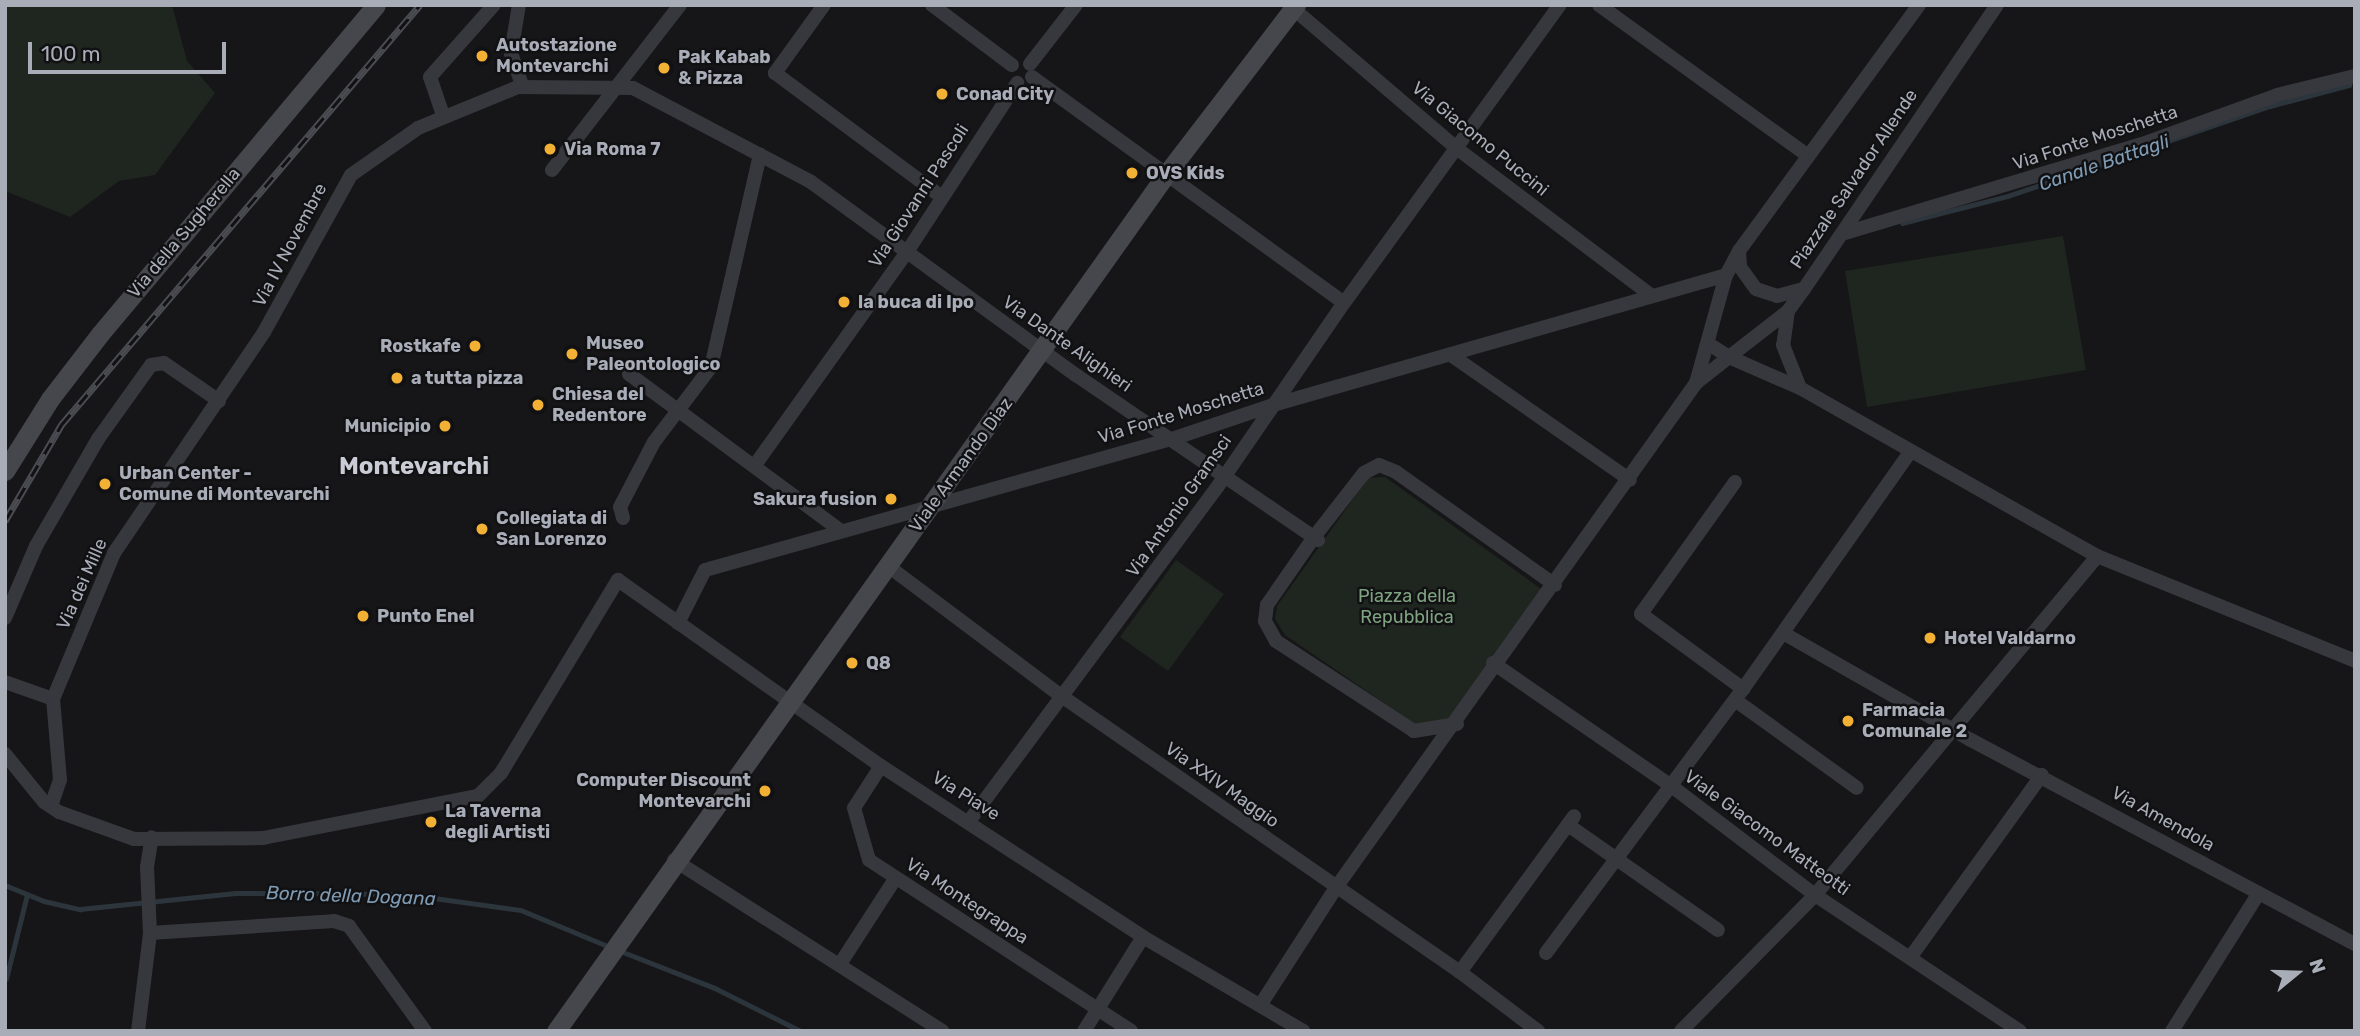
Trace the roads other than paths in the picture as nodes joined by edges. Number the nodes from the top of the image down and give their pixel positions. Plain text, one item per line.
1 (376, 5) edge
2 (494, 5) edge
3 (519, 5) edge
4 (680, 5) edge
5 (824, 5) edge
6 (932, 5) edge
7 (1076, 5) edge
8 (1560, 5) edge
9 (1599, 5) edge
10 (1919, 5) edge
11 (1997, 5) edge
12 (1292, 6) edge
13 (1012, 65) junction
14 (1031, 70) junction
15 (2355, 76) edge
16 (1017, 83) junction
17 (523, 86) junction
18 (619, 86) junction
19 (443, 115) junction
20 (1455, 147) junction
21 (760, 155) junction
22 (1808, 156) junction
23 (552, 170) dead end
24 (1167, 173) junction
25 (942, 197) junction
26 (1845, 233) junction
27 (1739, 251) junction
28 (907, 252) junction
29 (1726, 275) junction
30 (1804, 289) junction
31 (1652, 296) junction
32 (1344, 303) junction
33 (1788, 311) junction
34 (1709, 344) junction
35 (1044, 351) junction
36 (1451, 355) junction
37 (1728, 357) junction
38 (629, 374) dead end
39 (1696, 383) junction
40 (1800, 388) junction
41 (219, 401) junction
42 (1273, 405) junction
43 (676, 412) junction
44 (1172, 439) junction
45 (1910, 452) junction
46 (755, 466) junction
47 (5, 471) edge
48 (1226, 476) junction
49 (1630, 480) junction
50 (1735, 482) dead end
51 (933, 504) junction
52 (623, 518) dead end
53 (841, 531) junction
54 (1316, 538) junction
55 (2097, 556) junction
56 (888, 566) junction
57 (1555, 585) junction
58 (5, 618) edge
59 (678, 623) junction
60 (1783, 632) junction
61 (2355, 661) edge
62 (1496, 665) junction
63 (5, 682) edge
64 (1739, 694) junction
65 (1060, 695) junction
66 (53, 699) junction
67 (787, 704) junction
68 (1457, 724) junction
69 (1953, 726) junction
70 (5, 754) edge
71 (881, 766) junction
72 (2042, 775) junction
73 (1670, 785) junction
74 (1857, 788) dead end
75 (51, 806) junction
76 (970, 820) junction
77 (152, 836) junction
78 (134, 839) junction
79 (1616, 859) junction
80 (674, 860) junction
81 (147, 867) junction
82 (895, 879) junction
83 (1335, 889) junction
84 (2259, 893) junction
85 (1815, 895) junction
86 (149, 925) junction
87 (1717, 930) dead end
88 (1143, 937) junction
89 (2355, 944) edge
90 (1546, 953) dead end
91 (1912, 955) junction
92 (840, 964) junction
93 (1460, 972) junction
94 (1261, 1004) junction
95 (1097, 1008) junction
96 (138, 1031) edge
97 (425, 1031) edge
98 (556, 1031) edge
99 (942, 1031) edge
100 (1084, 1031) edge
101 (1132, 1031) edge
102 (1303, 1031) edge
103 (1538, 1031) edge
104 (1681, 1031) edge
105 (2020, 1031) edge
106 (2172, 1031) edge

1 - 47 street, Via della Sugherella
2 - 19 street
3 - 17 street
4 - 18 street
5 - 25 street
6 - 13 street
7 - 14 street
8 - 20 street, Via Antonio Gramsci
9 - 22 street
10 - 22 street
11 - 26 street, Piazzale Salvador Allende
12 - 20 street, Via Giacomo Puccini
12 - 24 street, Viale Armando Diaz
13 - 14 street
13 - 16 street
14 - 16 street
14 - 24 street
15 - 26 street, Via Fonte Moschetta
16 - 25 street, Via Giovanni Pascoli
17 - 18 street, Via IV Novembre
17 - 19 street, Via IV Novembre
18 - 21 street, Via IV Novembre
18 - 23 street
19 - 41 street, Via IV Novembre
20 - 31 street, Via Giacomo Puccini
20 - 32 street, Via Antonio Gramsci
21 - 28 street, Via Dante Alighieri
21 - 43 street
22 - 27 street
24 - 32 street
24 - 35 street, Viale Armando Diaz
25 - 28 street, Via Giovanni Pascoli
26 - 30 street, Piazzale Salvador Allende
27 - 29 street
27 - 30 street, Piazzale Salvador Allende
28 - 35 street, Via Dante Alighieri
28 - 46 street, Via Giovanni Pascoli
29 - 31 street, Via Fonte Moschetta
29 - 34 street
30 - 33 street
31 - 36 street, Via Fonte Moschetta
32 - 42 street, Via Antonio Gramsci
33 - 37 street
33 - 40 street
34 - 37 street
34 - 39 street
35 - 44 street, Via Dante Alighieri
35 - 51 street, Viale Armando Diaz
36 - 42 street, Via Fonte Moschetta
36 - 49 street
37 - 39 street
37 - 40 street
38 - 43 street
39 - 49 street
40 - 45 street
41 - 58 street
41 - 66 street, Via dei Mille
42 - 44 street, Via Fonte Moschetta
42 - 48 street, Via Antonio Gramsci
43 - 46 street
43 - 52 street
44 - 48 street, Via Dante Alighieri
44 - 51 street, Via Fonte Moschetta
45 - 55 street
45 - 60 street
46 - 53 street
48 - 54 street, Via Dante Alighieri
48 - 65 street, Via Antonio Gramsci
49 - 57 street
50 - 64 street
51 - 53 street, Via Fonte Moschetta
51 - 56 street, Viale Armando Diaz
53 - 59 street, Via Fonte Moschetta
54 - 57 street
54 - 68 street
55 - 61 street
55 - 69 street
56 - 65 street, Via XXIV Maggio
56 - 67 street, Viale Armando Diaz
57 - 62 street
59 - 67 street, Via Piave
59 - 77 street, Via Piave
60 - 64 street
60 - 69 street, Via Amendola
62 - 68 street
62 - 73 street, Viale Giacomo Matteotti
63 - 66 street
64 - 73 street
64 - 74 street
65 - 76 street, Via Antonio Gramsci
65 - 83 street, Via XXIV Maggio
66 - 75 street, Via dei Mille
67 - 71 street, Via Piave
67 - 80 street, Viale Armando Diaz
68 - 83 street
69 - 72 street, Via Amendola
69 - 85 street
70 - 75 street
71 - 76 street, Via Piave
71 - 82 street, Via Montegrappa
72 - 84 street, Via Amendola
72 - 91 street
73 - 79 street
73 - 85 street, Viale Giacomo Matteotti
75 - 78 street
76 - 88 street, Via Piave
77 - 78 street
77 - 81 street
78 - 81 street
79 - 87 street
79 - 90 street
79 - 93 street
80 - 92 street
80 - 98 street, Viale Armando Diaz
81 - 86 street
82 - 92 street
82 - 95 street, Via Montegrappa
83 - 93 street, Via XXIV Maggio
83 - 94 street
84 - 89 street, Via Amendola
84 - 106 street
85 - 91 street, Viale Giacomo Matteotti
85 - 104 street
86 - 96 street
86 - 97 street
88 - 94 street, Via Piave
88 - 95 street
91 - 105 street, Viale Giacomo Matteotti
92 - 99 street
93 - 103 street, Via XXIV Maggio
94 - 102 street, Via Piave
95 - 100 street
95 - 101 street, Via Montegrappa

